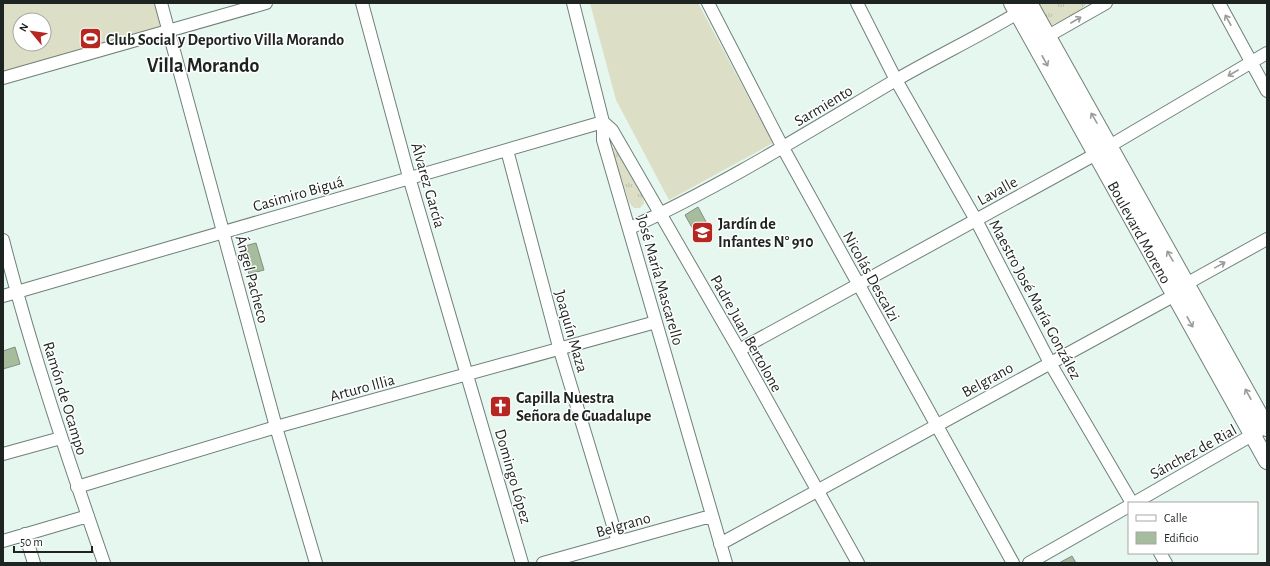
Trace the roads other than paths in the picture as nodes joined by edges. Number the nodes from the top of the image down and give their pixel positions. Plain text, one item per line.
1 (161, 3) edge
2 (266, 3) edge
3 (362, 3) edge
4 (573, 3) edge
5 (708, 3) edge
6 (857, 3) edge
7 (1219, 3) edge
8 (1100, 4) edge
9 (1022, 6) edge
10 (169, 30) junction
11 (1041, 40) junction
12 (1267, 54) edge
13 (1251, 62) junction
14 (3, 78) edge
15 (896, 80) junction
16 (1267, 91) edge
17 (603, 122) junction
18 (1109, 145) junction
19 (783, 148) junction
20 (507, 150) junction
21 (1096, 154) junction
22 (409, 177) junction
23 (662, 214) junction
24 (976, 220) junction
25 (630, 228) junction
26 (223, 232) junction
27 (1267, 239) edge
28 (3, 240) edge
29 (858, 283) junction
30 (1181, 290) junction
31 (16, 292) junction
32 (3, 296) edge
33 (656, 322) junction
34 (559, 347) junction
35 (739, 350) junction
36 (1050, 363) junction
37 (468, 375) junction
38 (936, 426) junction
39 (276, 427) junction
40 (1267, 427) edge
41 (1253, 436) junction
42 (61, 438) junction
43 (3, 454) edge
44 (1267, 461) edge
45 (77, 487) junction
46 (818, 491) junction
47 (1132, 502) edge
48 (1135, 502) edge
49 (1128, 507) edge
50 (88, 516) junction
51 (711, 516) junction
52 (25, 534) junction
53 (3, 541) edge
54 (618, 542) junction
55 (720, 544) junction
56 (1161, 554) edge
57 (34, 563) edge
58 (104, 563) edge
59 (316, 563) edge
60 (522, 563) edge
61 (544, 563) edge
62 (726, 563) edge
63 (858, 563) edge
64 (1013, 563) edge
65 (1030, 563) edge
66 (1166, 563) edge

1 - 10 street, Ángel Pacheco
2 - 10 street
3 - 22 street, Álvarez García
4 - 17 street, José María Mascarello
5 - 19 street, Nicolás Descalzi
6 - 15 street, Maestro José María González
13 -> 7 street
11 -> 8 street
9 - 11 main road, Boulevard Moreno
9 - 15 street, Sarmiento
10 - 14 street
10 - 26 street, Ángel Pacheco
18 -> 11 main road, Boulevard Moreno
11 -> 21 main road, Boulevard Moreno
12 - 13 street, Lavalle
13 - 16 street
13 -> 18 street, Lavalle
15 - 19 street, Sarmiento
15 - 24 street, Maestro José María González
17 - 20 street, Casimiro Biguá
17 - 23 street, Padre Juan Bertolone
17 - 25 street, José María Mascarello
18 - 21 street, Lavalle
30 -> 18 main road, Boulevard Moreno
19 - 23 street, Sarmiento
19 - 29 street, Nicolás Descalzi
20 - 22 street, Casimiro Biguá
20 - 34 street, Joaquín Maza
21 - 24 street, Lavalle
21 - 30 main road, Boulevard Moreno
22 - 26 street, Casimiro Biguá
22 - 37 street, Álvarez García
23 - 25 street, Sarmiento
23 - 35 street, Padre Juan Bertolone
24 - 29 street, Lavalle
24 - 36 street, Maestro José María González
25 - 33 street, José María Mascarello
26 - 31 street, Casimiro Biguá
26 - 39 street, Ángel Pacheco
30 -> 27 street, Belgrano
28 - 31 street, Ramón de Ocampo
29 - 35 street, Lavalle
29 - 38 street, Nicolás Descalzi
30 - 36 street, Belgrano
40 -> 30 main road, Boulevard Moreno
30 -> 41 main road, Boulevard Moreno
31 - 32 street, Casimiro Biguá
31 - 42 street, Ramón de Ocampo
33 - 34 street, Arturo Illia
33 - 51 street, José María Mascarello
34 - 37 street, Arturo Illia
34 - 54 street, Joaquín Maza
35 - 46 street, Padre Juan Bertolone
36 - 38 street, Belgrano
36 - 47 street, Maestro José María González
37 - 39 street, Arturo Illia
37 - 60 street, Domingo López
38 - 46 street, Belgrano
38 - 64 street, Nicolás Descalzi
39 - 45 street, Arturo Illia
39 - 59 street, Ángel Pacheco
40 - 41 street, Sánchez de Rial
41 - 44 main road, Boulevard Moreno
41 - 48 street, Sánchez de Rial
42 - 43 street
42 - 45 street, Ramón de Ocampo
45 - 50 street, Ramón de Ocampo
46 - 55 street, Belgrano
46 - 63 street, Padre Juan Bertolone
49 - 65 street
50 - 52 street
50 - 58 street, Ramón de Ocampo
51 - 54 street, Belgrano
51 - 55 street, José María Mascarello
52 - 53 street
52 - 57 street
54 - 61 street, Belgrano
55 - 62 street, José María Mascarello
56 - 66 street

